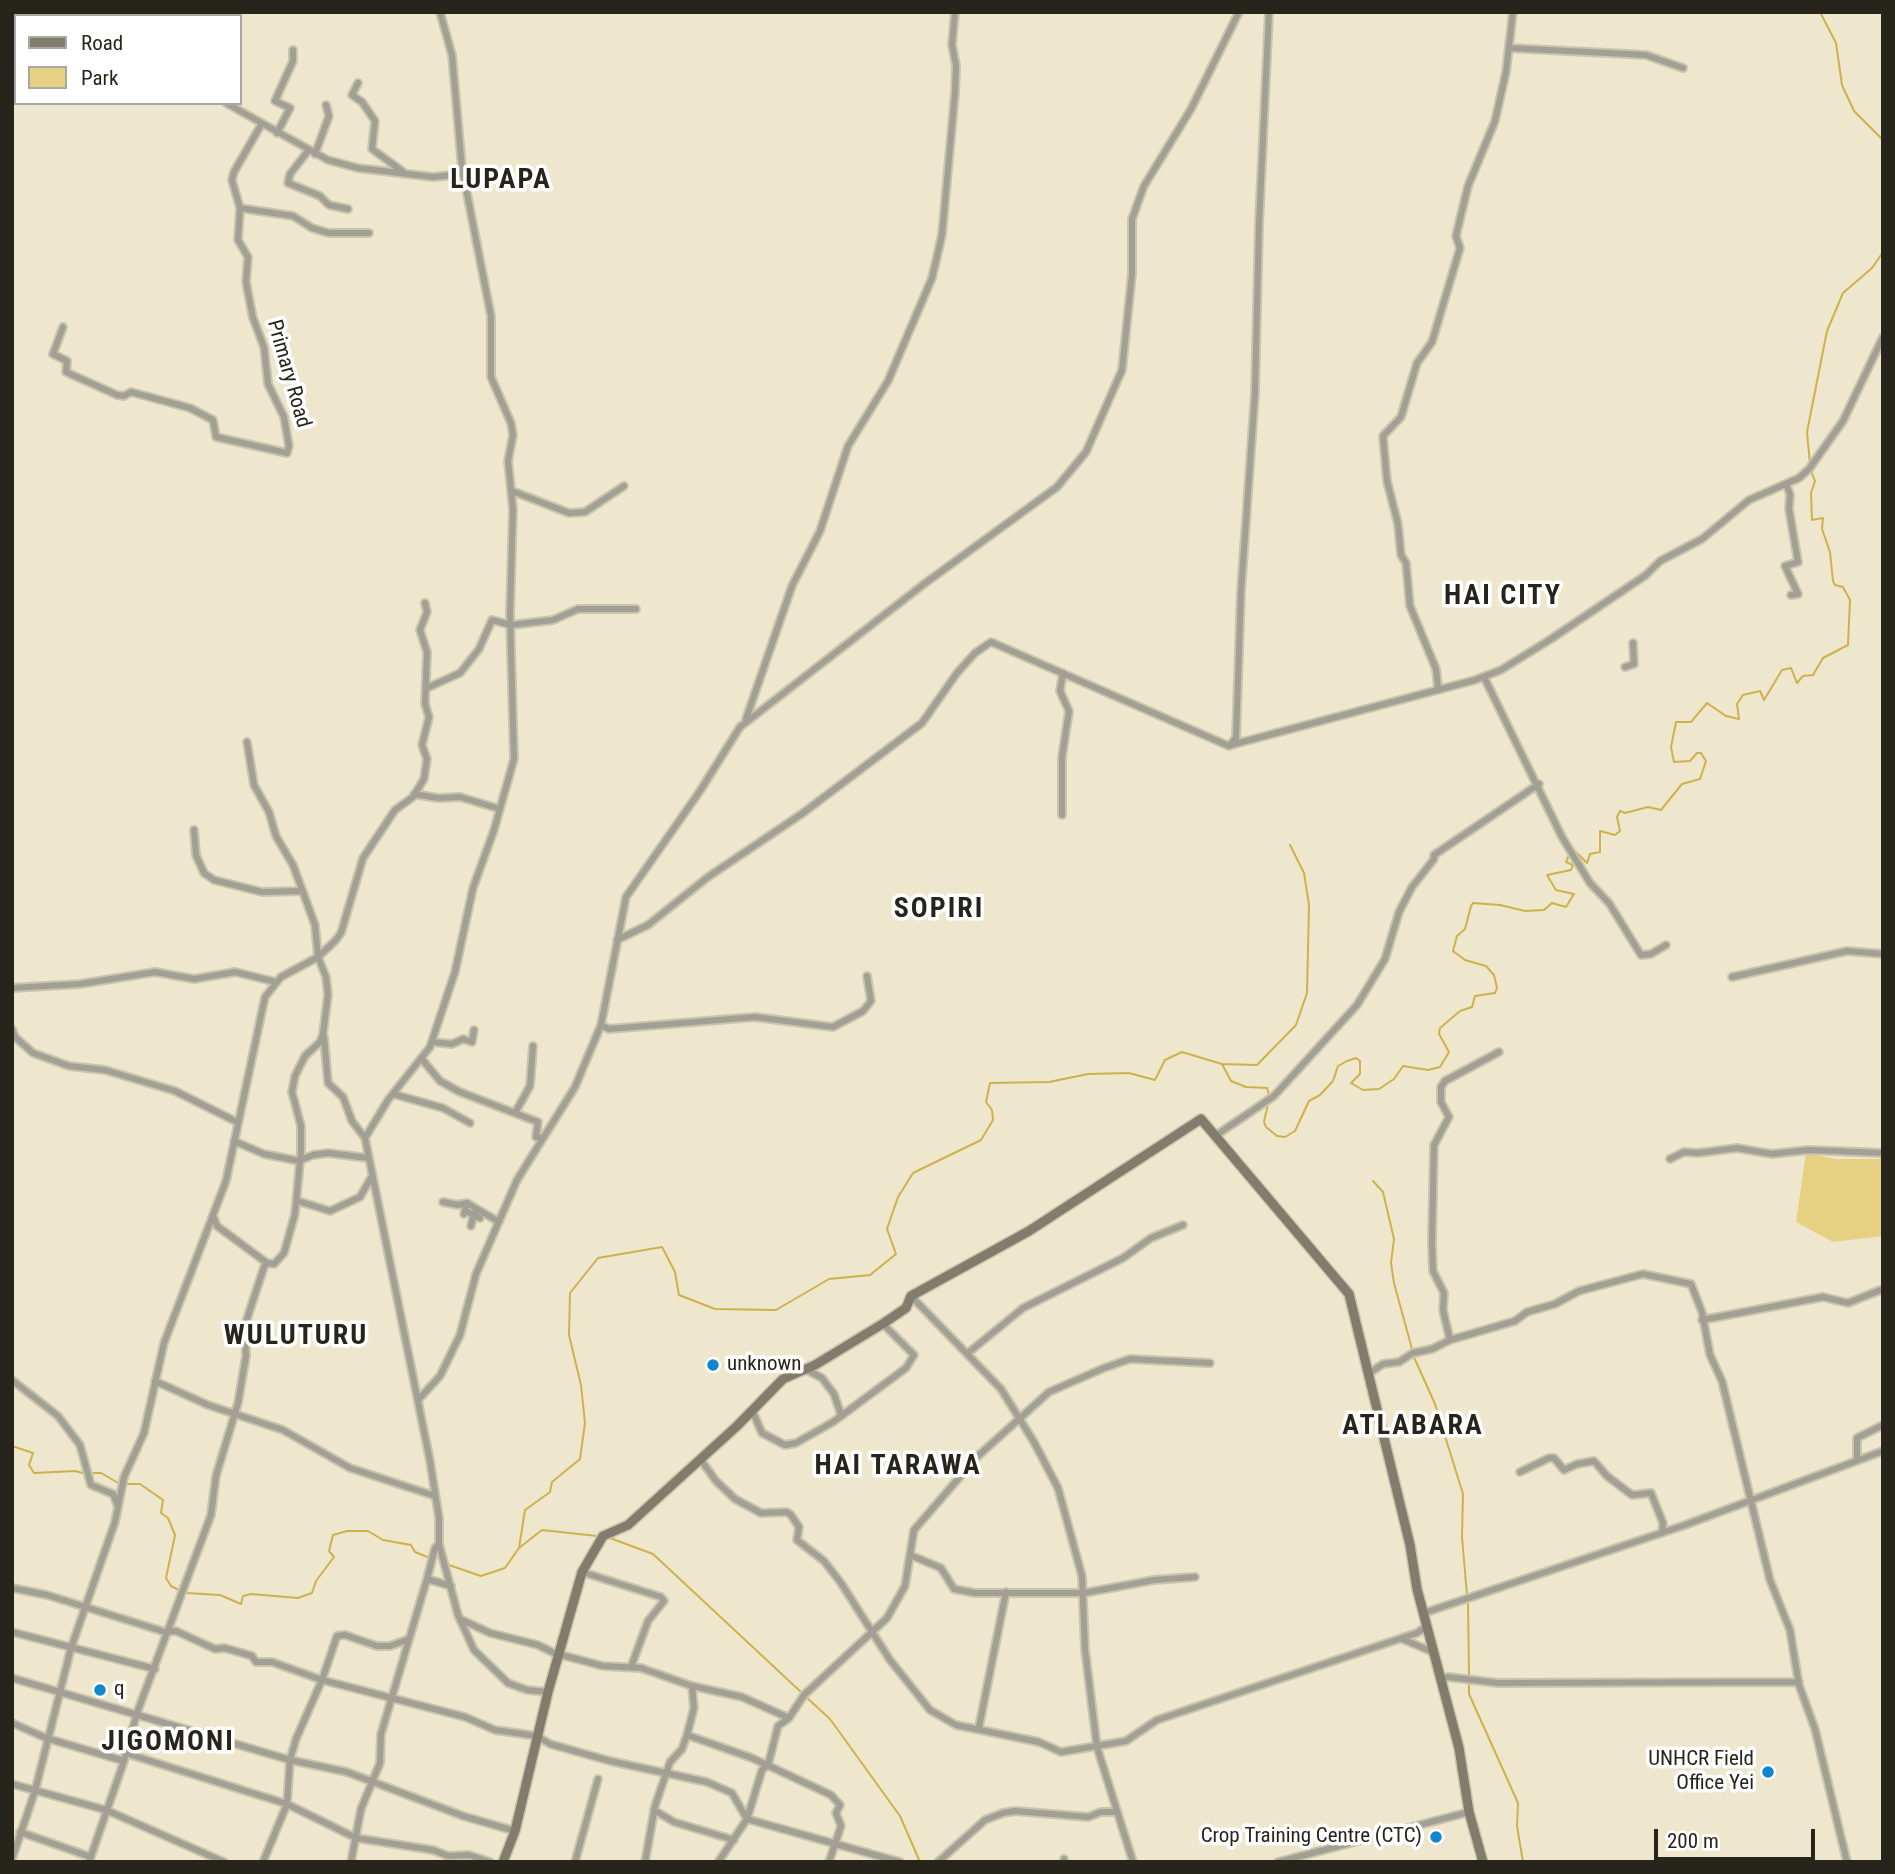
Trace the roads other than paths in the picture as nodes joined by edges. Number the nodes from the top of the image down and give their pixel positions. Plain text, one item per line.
1 (155, 12) edge
2 (440, 12) edge
3 (955, 12) edge
4 (1239, 12) edge
5 (1269, 12) edge
6 (1513, 12) edge
7 (168, 14) edge
8 (1509, 48) junction
9 (293, 50) dead end
10 (1683, 68) dead end
11 (358, 82) dead end
12 (326, 104) dead end
13 (229, 105) edge
14 (261, 125) junction
15 (277, 133) junction
16 (312, 153) junction
17 (407, 173) junction
18 (463, 174) junction
19 (240, 208) junction
20 (348, 209) dead end
21 (369, 233) dead end
22 (63, 327) dead end
23 (1883, 337) edge
24 (1786, 484) junction
25 (624, 486) dead end
26 (512, 491) junction
27 (1791, 595) dead end
28 (425, 603) dead end
29 (636, 609) dead end
30 (511, 625) junction
31 (1633, 643) dead end
32 (1626, 667) dead end
33 (1063, 673) junction
34 (1484, 677) junction
35 (427, 688) junction
36 (1438, 688) junction
37 (745, 721) junction
38 (247, 742) dead end
39 (1229, 746) junction
40 (1538, 784) junction
41 (414, 794) junction
42 (500, 809) junction
43 (1062, 815) dead end
44 (194, 830) dead end
45 (301, 891) junction
46 (617, 940) junction
47 (1666, 945) dead end
48 (1883, 954) edge
49 (317, 957) junction
50 (867, 976) dead end
51 (1732, 977) dead end
52 (276, 982) junction
53 (12, 988) edge
54 (601, 1024) junction
55 (12, 1029) edge
56 (474, 1030) dead end
57 (323, 1034) junction
58 (432, 1042) junction
59 (12, 1045) edge
60 (24, 1045) junction
61 (533, 1046) dead end
62 (1499, 1052) dead end
63 (421, 1058) junction
64 (393, 1094) junction
65 (515, 1114) junction
66 (237, 1122) junction
67 (470, 1123) dead end
68 (1215, 1136) junction
69 (365, 1138) junction
70 (543, 1138) junction
71 (234, 1140) junction
72 (1883, 1153) edge
73 (368, 1158) junction
74 (1670, 1159) dead end
75 (299, 1161) junction
76 (372, 1177) junction
77 (298, 1201) junction
78 (443, 1202) dead end
79 (466, 1209) junction
80 (214, 1218) junction
81 (499, 1222) junction
82 (1183, 1225) dead end
83 (471, 1226) dead end
84 (267, 1263) junction
85 (1883, 1289) edge
86 (911, 1296) junction
87 (1702, 1320) junction
88 (883, 1324) junction
89 (1450, 1340) junction
90 (968, 1353) junction
91 (1210, 1363) dead end
92 (805, 1369) junction
93 (1368, 1374) junction
94 (12, 1380) edge
95 (155, 1381) junction
96 (418, 1400) junction
97 (752, 1410) junction
98 (234, 1412) junction
99 (841, 1415) junction
100 (1019, 1416) junction
101 (1883, 1425) edge
102 (1883, 1451) edge
103 (701, 1460) junction
104 (1857, 1460) junction
105 (1520, 1472) dead end
106 (435, 1496) junction
107 (1750, 1500) junction
108 (118, 1506) junction
109 (1662, 1533) junction
110 (439, 1544) junction
111 (910, 1555) junction
112 (583, 1572) junction
113 (1195, 1577) dead end
114 (427, 1579) junction
115 (451, 1586) junction
116 (12, 1588) edge
117 (1006, 1592) junction
118 (1084, 1593) junction
119 (85, 1609) junction
120 (1424, 1613) junction
121 (460, 1619) junction
122 (1427, 1626) junction
123 (12, 1632) edge
124 (165, 1632) junction
125 (872, 1633) junction
126 (409, 1639) junction
127 (1399, 1639) junction
128 (71, 1648) junction
129 (1435, 1653) junction
130 (558, 1654) junction
131 (631, 1667) junction
132 (155, 1669) junction
133 (12, 1678) edge
134 (1441, 1679) junction
135 (322, 1681) junction
136 (1799, 1682) junction
137 (692, 1686) junction
138 (61, 1692) junction
139 (548, 1692) junction
140 (391, 1699) junction
141 (136, 1713) junction
142 (789, 1718) junction
143 (12, 1723) edge
144 (979, 1727) junction
145 (687, 1735) junction
146 (537, 1736) junction
147 (46, 1738) junction
148 (1097, 1747) junction
149 (125, 1753) junction
150 (290, 1760) junction
151 (124, 1761) junction
152 (768, 1765) junction
153 (666, 1775) junction
154 (598, 1779) dead end
155 (370, 1783) junction
156 (12, 1784) edge
157 (35, 1791) junction
158 (287, 1804) junction
159 (106, 1810) junction
160 (654, 1810) junction
161 (1469, 1811) junction
162 (1116, 1812) junction
163 (747, 1819) junction
164 (515, 1831) junction
165 (20, 1832) junction
166 (356, 1838) junction
167 (734, 1840) junction
168 (835, 1844) junction
169 (12, 1858) edge
170 (90, 1859) edge
171 (224, 1862) edge
172 (263, 1862) edge
173 (351, 1862) edge
174 (490, 1862) edge
175 (503, 1862) edge
176 (575, 1862) edge
177 (645, 1862) edge
178 (719, 1862) edge
179 (829, 1862) edge
180 (900, 1862) edge
181 (938, 1862) edge
182 (1133, 1862) edge
183 (1278, 1862) edge
184 (1483, 1862) edge
185 (1847, 1862) edge

1 - 7 street
2 - 18 street
3 - 37 street
4 - 37 street
5 - 39 street
6 - 8 street
8 - 10 street
8 - 36 street
9 - 15 street
11 - 17 street
12 - 16 street
13 - 14 street
14 - 15 street
14 - 19 street
15 - 16 street
16 - 17 street
16 - 20 street
17 - 18 street
18 - 26 street
19 - 21 street
19 - 22 street, Primary Road
23 - 24 street
24 - 27 street
24 - 34 street
25 - 26 street
26 - 30 street
28 - 35 street
29 - 30 street
30 - 35 street
30 - 42 street
31 - 32 street
33 - 39 street
33 - 43 street
33 - 46 street
34 - 36 street
34 - 40 street
35 - 41 street
36 - 39 street
37 - 46 street
38 - 45 street
40 - 47 street
40 - 68 street
41 - 42 street
41 - 49 street
42 - 58 street
44 - 45 street
45 - 49 street
46 - 54 street
48 - 51 street
49 - 52 street
49 - 57 street
50 - 54 street
52 - 53 street
52 - 66 street
54 - 70 street
55 - 60 street
56 - 58 street
57 - 69 street
57 - 75 street
58 - 63 street
59 - 60 street
60 - 66 street
61 - 65 street
62 - 89 street
63 - 64 street
63 - 65 street
64 - 67 street
64 - 69 street
65 - 70 street
66 - 71 street
68 - 86 street
68 - 93 street
69 - 73 street
70 - 81 street
71 - 75 street
71 - 80 street
72 - 74 street
73 - 75 street
73 - 76 street
75 - 77 street
76 - 77 street
76 - 96 street
77 - 84 street
78 - 79 street
79 - 81 street
79 - 83 street
80 - 84 street
80 - 95 street
81 - 96 street
82 - 90 street
84 - 98 street
85 - 87 street
86 - 88 street
86 - 90 street
87 - 89 street
87 - 107 street
88 - 92 street
88 - 99 street
89 - 93 street
90 - 100 street
91 - 100 street
92 - 97 street
92 - 99 street
93 - 120 street
94 - 108 street
95 - 98 street
95 - 108 street
96 - 106 street
97 - 99 street
97 - 103 street
98 - 106 street
98 - 124 street
100 - 111 street
100 - 118 street
101 - 104 street
102 - 104 street
103 - 112 street
103 - 125 street
104 - 107 street
105 - 109 street
106 - 110 street
107 - 109 street
107 - 136 street
108 - 119 street
109 - 120 street
110 - 114 street
110 - 115 street
111 - 117 street
111 - 125 street
112 - 130 street
112 - 131 street
113 - 118 street
114 - 115 street
114 - 126 street
115 - 121 street
116 - 119 street
117 - 118 street
117 - 144 street
118 - 148 street
119 - 124 street
119 - 128 street
120 - 122 street
121 - 130 street
121 - 139 street
122 - 127 street
122 - 129 street
123 - 128 street
124 - 132 street
124 - 135 street
125 - 142 street
125 - 144 street
126 - 135 street
126 - 140 street
127 - 129 street
127 - 148 street
128 - 132 street
128 - 138 street
129 - 134 street
130 - 131 street
130 - 139 street
131 - 137 street
132 - 141 street
133 - 138 street
134 - 136 street
134 - 161 street
135 - 140 street
135 - 150 street
136 - 185 street
137 - 142 street
137 - 145 street
138 - 141 street
138 - 147 street
139 - 146 street
140 - 146 street
140 - 155 street
141 - 149 street
141 - 150 street
142 - 152 street
143 - 147 street
144 - 148 street
145 - 152 street
145 - 153 street
146 - 153 street
146 - 164 street
147 - 151 street
147 - 157 street
148 - 162 street
149 - 151 street
149 - 158 street
150 - 155 street
150 - 158 street
151 - 159 street
152 - 163 street
152 - 168 street
153 - 160 street
153 - 163 street
154 - 176 street
155 - 164 street
155 - 166 street
156 - 157 street
157 - 159 street
157 - 165 street
158 - 166 street
158 - 172 street
159 - 170 street
159 - 171 street
160 - 167 street
160 - 177 street
161 - 183 street
161 - 184 street
162 - 181 street
162 - 182 street
163 - 167 street
163 - 168 street
164 - 175 street
165 - 169 street
165 - 170 street
166 - 173 street
166 - 174 street
167 - 178 street
168 - 179 street
168 - 180 street

